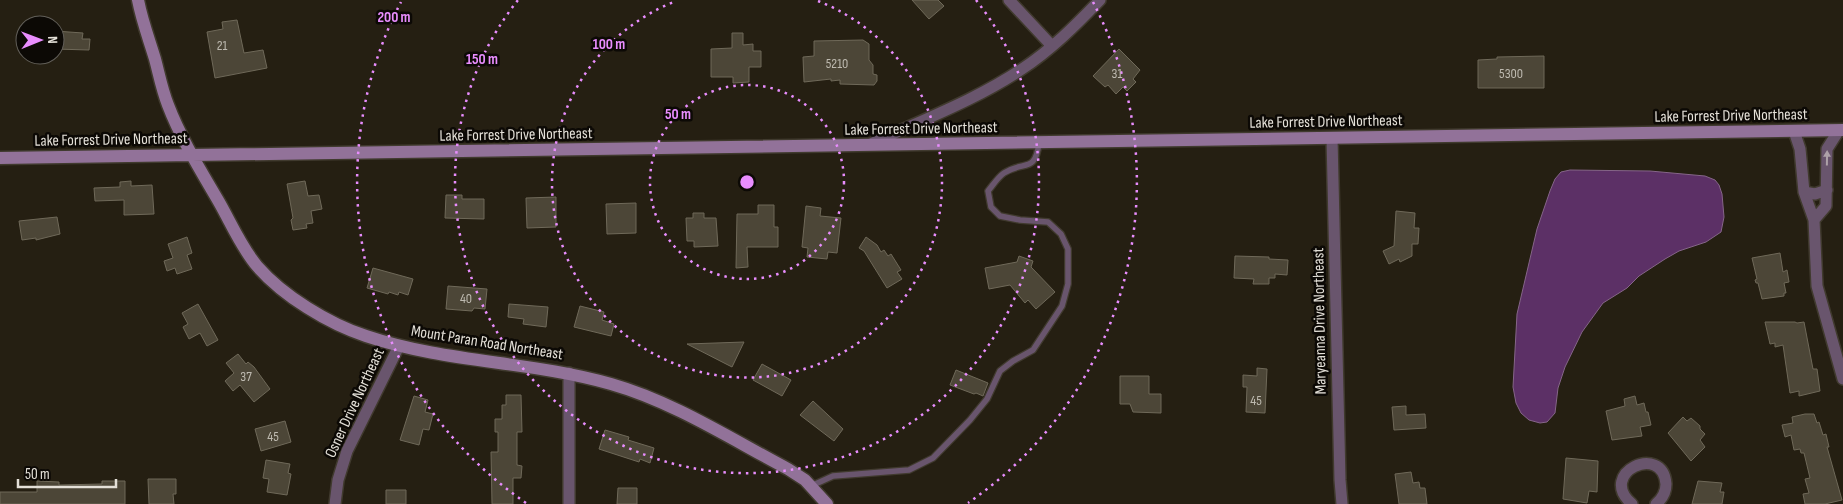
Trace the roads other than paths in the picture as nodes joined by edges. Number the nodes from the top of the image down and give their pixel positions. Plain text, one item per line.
1 (138, 0) edge
2 (1009, 0) edge
3 (1100, 0) edge
4 (1052, 46) junction
5 (1841, 130) edge
6 (1794, 131) junction
7 (1332, 138) junction
8 (1039, 143) junction
9 (867, 146) junction
10 (194, 156) junction
11 (0, 158) edge
12 (1827, 190) junction
13 (1804, 192) junction
14 (1814, 220) junction
15 (400, 346) junction
16 (569, 373) junction
17 (1843, 379) edge
18 (811, 486) junction
19 (335, 504) edge
20 (570, 504) edge
21 (827, 504) edge
22 (1342, 504) edge
23 (1632, 504) edge
24 (1656, 504) edge

1 - 10 street, Mount Paran Road Northeast
2 - 4 street
3 - 4 street
4 - 9 street
5 - 6 street, Lake Forrest Drive Northeast
12 -> 5 street
6 - 7 street, Lake Forrest Drive Northeast
6 - 13 street
7 - 8 street, Lake Forrest Drive Northeast
7 - 22 street, Maryeanna Drive Northeast
8 - 9 street, Lake Forrest Drive Northeast
8 - 18 lane
9 - 10 street, Lake Forrest Drive Northeast
10 - 11 street, Lake Forrest Drive Northeast
10 - 15 street, Mount Paran Road Northeast
12 - 13 street
12 - 14 street
13 - 14 street
14 - 17 street
15 - 16 street, Mount Paran Road Northeast
15 - 19 street, Osner Drive Northeast
16 - 18 street, Mount Paran Road Northeast
16 - 20 street
18 - 21 street, Mount Paran Road Northeast
23 - 24 street

